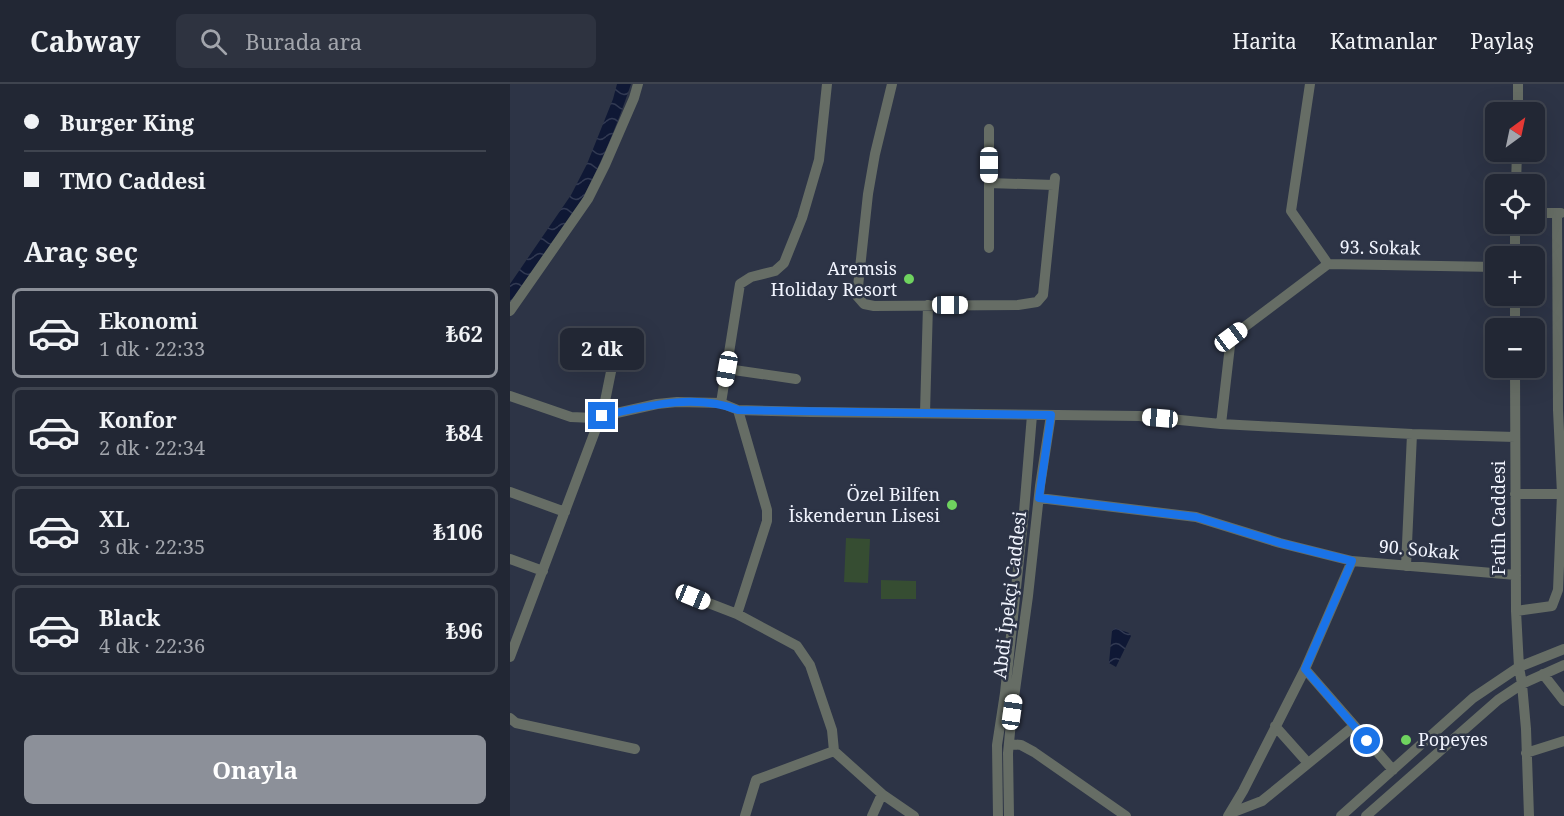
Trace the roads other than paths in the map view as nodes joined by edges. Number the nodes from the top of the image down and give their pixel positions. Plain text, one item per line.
1 (638, 84) edge
2 (827, 84) edge
3 (892, 84) edge
4 (1310, 84) edge
5 (1518, 84) edge
6 (1518, 102) edge
7 (989, 129) dead end
8 (989, 183) junction
9 (1560, 213) edge
10 (989, 248) dead end
11 (1328, 264) junction
12 (1485, 267) edge
13 (928, 305) junction
14 (510, 311) edge
15 (616, 347) dead end
16 (727, 369) junction
17 (1515, 378) edge
18 (796, 379) dead end
19 (510, 396) edge
20 (721, 403) junction
21 (738, 410) junction
22 (1561, 410) edge
23 (925, 413) junction
24 (1032, 415) junction
25 (1051, 415) junction
26 (601, 417) junction
27 (1221, 424) junction
28 (1412, 434) junction
29 (1515, 437) junction
30 (510, 492) edge
31 (1515, 494) junction
32 (1563, 494) edge
33 (1039, 498) junction
34 (565, 512) junction
35 (510, 559) edge
36 (1352, 561) junction
37 (1406, 566) junction
38 (543, 571) junction
39 (1516, 575) junction
40 (693, 597) dead end
41 (1516, 611) junction
42 (737, 614) junction
43 (1564, 649) edge
44 (510, 657) edge
45 (1564, 665) edge
46 (1519, 668) junction
47 (1305, 669) junction
48 (1543, 674) junction
49 (1522, 684) junction
50 (1564, 701) edge
51 (510, 718) edge
52 (1275, 726) junction
53 (1354, 726) junction
54 (1564, 741) edge
55 (1009, 744) junction
56 (635, 749) dead end
57 (834, 751) junction
58 (1526, 753) junction
59 (1308, 764) junction
60 (1393, 770) junction
61 (882, 794) junction
62 (1229, 814) edge
63 (745, 816) edge
64 (872, 816) edge
65 (914, 816) edge
66 (998, 816) edge
67 (1009, 816) edge
68 (1126, 816) edge
69 (1341, 816) edge
70 (1366, 816) edge
71 (1529, 816) edge

1 - 14 street
2 - 16 street
3 - 13 street
4 - 11 street
5 - 6 street
7 - 8 street
8 - 10 street
8 - 13 street
9 - 22 street
11 - 12 street, 93. Sokak
11 - 27 street, 93. Sokak
13 - 23 street
15 - 26 street
16 - 18 street
16 - 20 street
17 - 29 street, Fatih Caddesi
19 - 26 street
20 - 21 street
20 - 26 street
21 - 23 street
21 - 42 street
22 - 32 street
23 - 24 street
24 - 25 street
24 - 66 street, Abdi İpekçi Caddesi
25 - 27 street
25 - 33 street, Abdi İpekçi Caddesi
26 - 34 street
27 - 28 street
28 - 29 street
28 - 37 street
29 - 31 street, Fatih Caddesi
30 - 34 street
31 - 32 street
31 - 39 street, Fatih Caddesi
32 - 41 street
33 - 36 street, 90. Sokak
33 - 55 street, Abdi İpekçi Caddesi
34 - 38 street
35 - 38 street
36 - 37 street, 90. Sokak
36 - 47 street
37 - 39 street, 90. Sokak
38 - 44 street
39 - 41 street, Fatih Caddesi
40 - 42 street
41 - 46 street, Fatih Caddesi
42 - 57 street
43 - 46 street
45 - 48 street
46 - 49 street, Fatih Caddesi
46 - 60 street
47 - 52 street
47 - 53 street
48 - 49 street
48 - 50 street
49 - 58 street, Fatih Caddesi
49 - 70 street
51 - 56 street
52 - 59 street
52 - 62 street
53 - 59 street
53 - 60 street
54 - 58 street
55 - 67 street, Abdi İpekçi Caddesi
55 - 68 street
57 - 61 street
57 - 63 street
58 - 71 street, Fatih Caddesi
59 - 62 street
60 - 69 street
61 - 64 street
61 - 65 street

